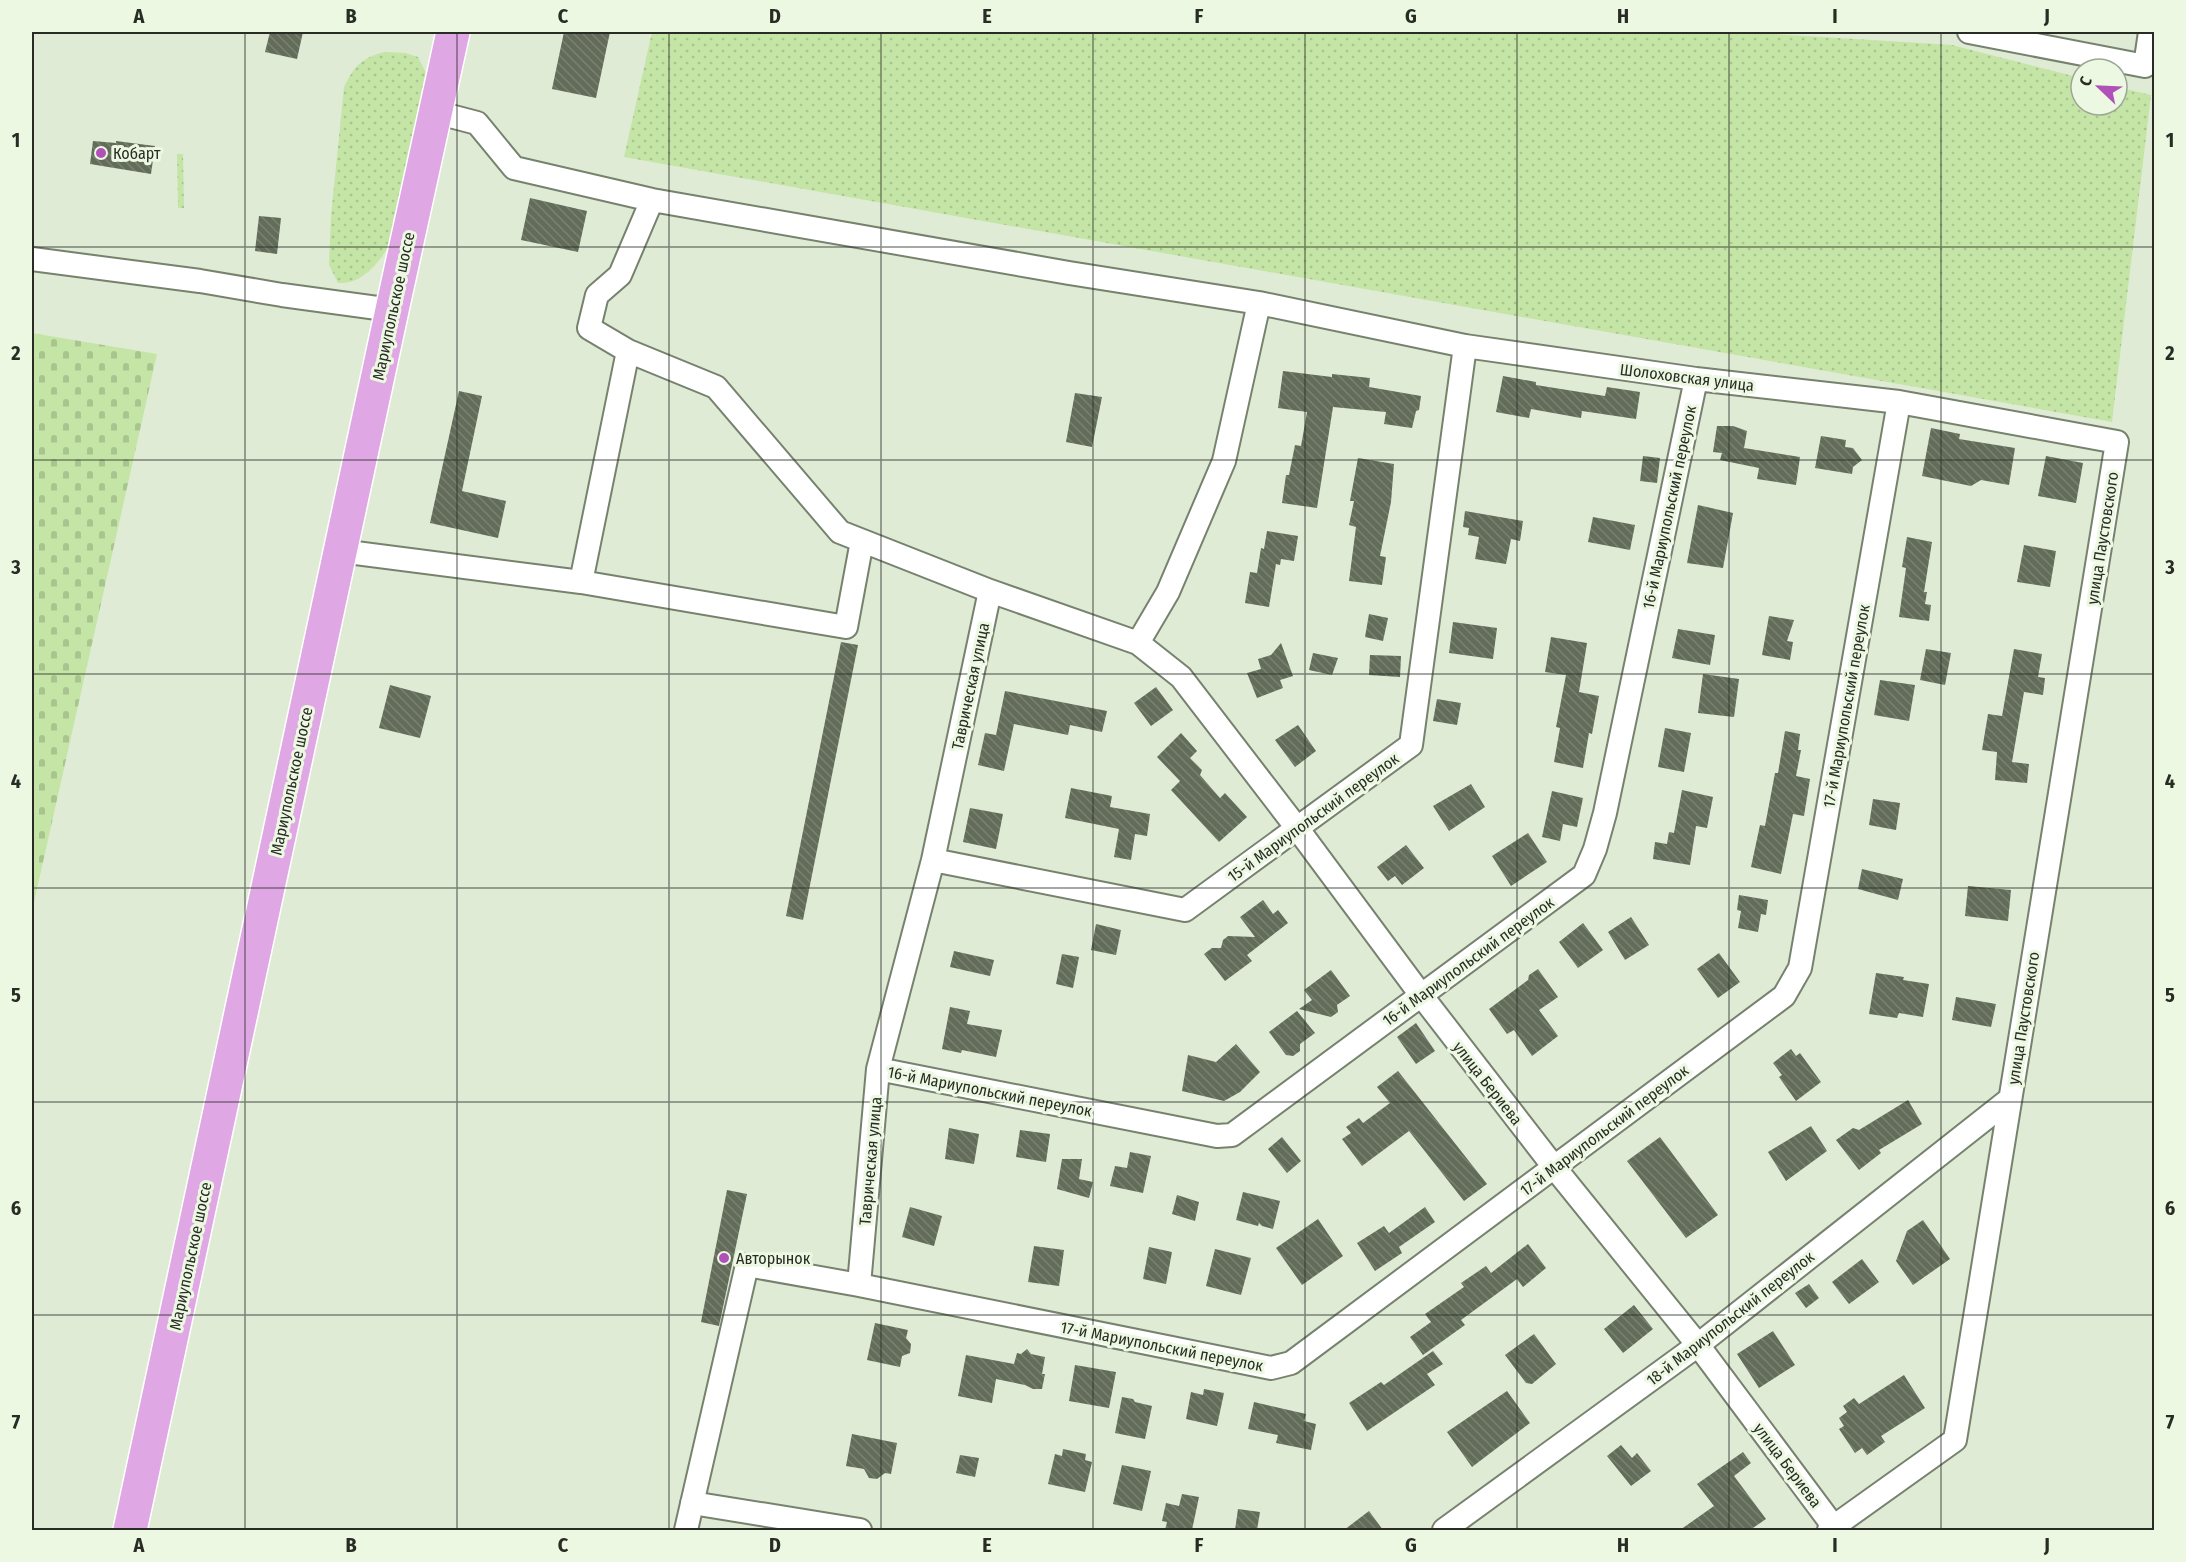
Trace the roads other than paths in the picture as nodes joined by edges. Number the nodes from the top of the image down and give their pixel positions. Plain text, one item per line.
1 (453, 32) edge
2 (1969, 32) edge
3 (2150, 32) edge
4 (435, 112) junction
5 (651, 200) junction
6 (32, 259) edge
7 (1258, 303) junction
8 (392, 310) junction
9 (1465, 346) junction
10 (628, 351) junction
11 (1696, 379) junction
12 (1899, 402) junction
13 (2117, 442) joint
14 (862, 541) junction
15 (340, 551) junction
16 (581, 582) junction
17 (990, 591) junction
18 (1138, 643) junction
19 (1297, 828) junction
20 (933, 860) junction
21 (1421, 995) junction
22 (878, 1069) junction
23 (2010, 1099) junction
24 (1554, 1167) junction
25 (859, 1285) junction
26 (1698, 1345) junction
27 (692, 1503) junction
28 (1831, 1529) edge
29 (130, 1530) edge
30 (686, 1530) edge
31 (860, 1530) edge
32 (1444, 1530) edge

1 - 4 main road, Мариупольское шоссе
2 - 3 street
4 - 5 street, Шолоховская улица
4 - 8 main road, Мариупольское шоссе
5 - 7 street, Шолоховская улица
5 - 10 street, улица Бериева
6 - 8 street
7 - 9 street, Шолоховская улица
7 - 18 street
8 - 15 main road, Мариупольское шоссе
9 - 11 street, Шолоховская улица
9 - 19 street, 15-й Мариупольский переулок
10 - 14 street, улица Бериева
10 - 16 street
11 - 12 street, Шолоховская улица
11 - 21 street, 16-й Мариупольский переулок
12 - 13 street, Шолоховская улица
12 - 24 street, 17-й Мариупольский переулок
13 - 23 street, улица Паустовского
14 - 16 street
14 - 17 street, улица Бериева
15 - 16 street
15 - 29 main road, Мариупольское шоссе
17 - 18 street, улица Бериева
17 - 20 street, Таврическая улица
18 - 19 street, улица Бериева
19 - 20 street, 15-й Мариупольский переулок
19 - 21 street, улица Бериева
20 - 22 street, Таврическая улица
21 - 22 street, 16-й Мариупольский переулок
21 - 24 street, улица Бериева
22 - 25 street, Таврическая улица
23 - 26 street, 18-й Мариупольский переулок
23 - 28 street, улица Паустовского
24 - 25 street, 17-й Мариупольский переулок
24 - 26 street, улица Бериева
25 - 27 street
26 - 28 street, улица Бериева
26 - 32 street, 18-й Мариупольский переулок
27 - 30 street
27 - 31 street

